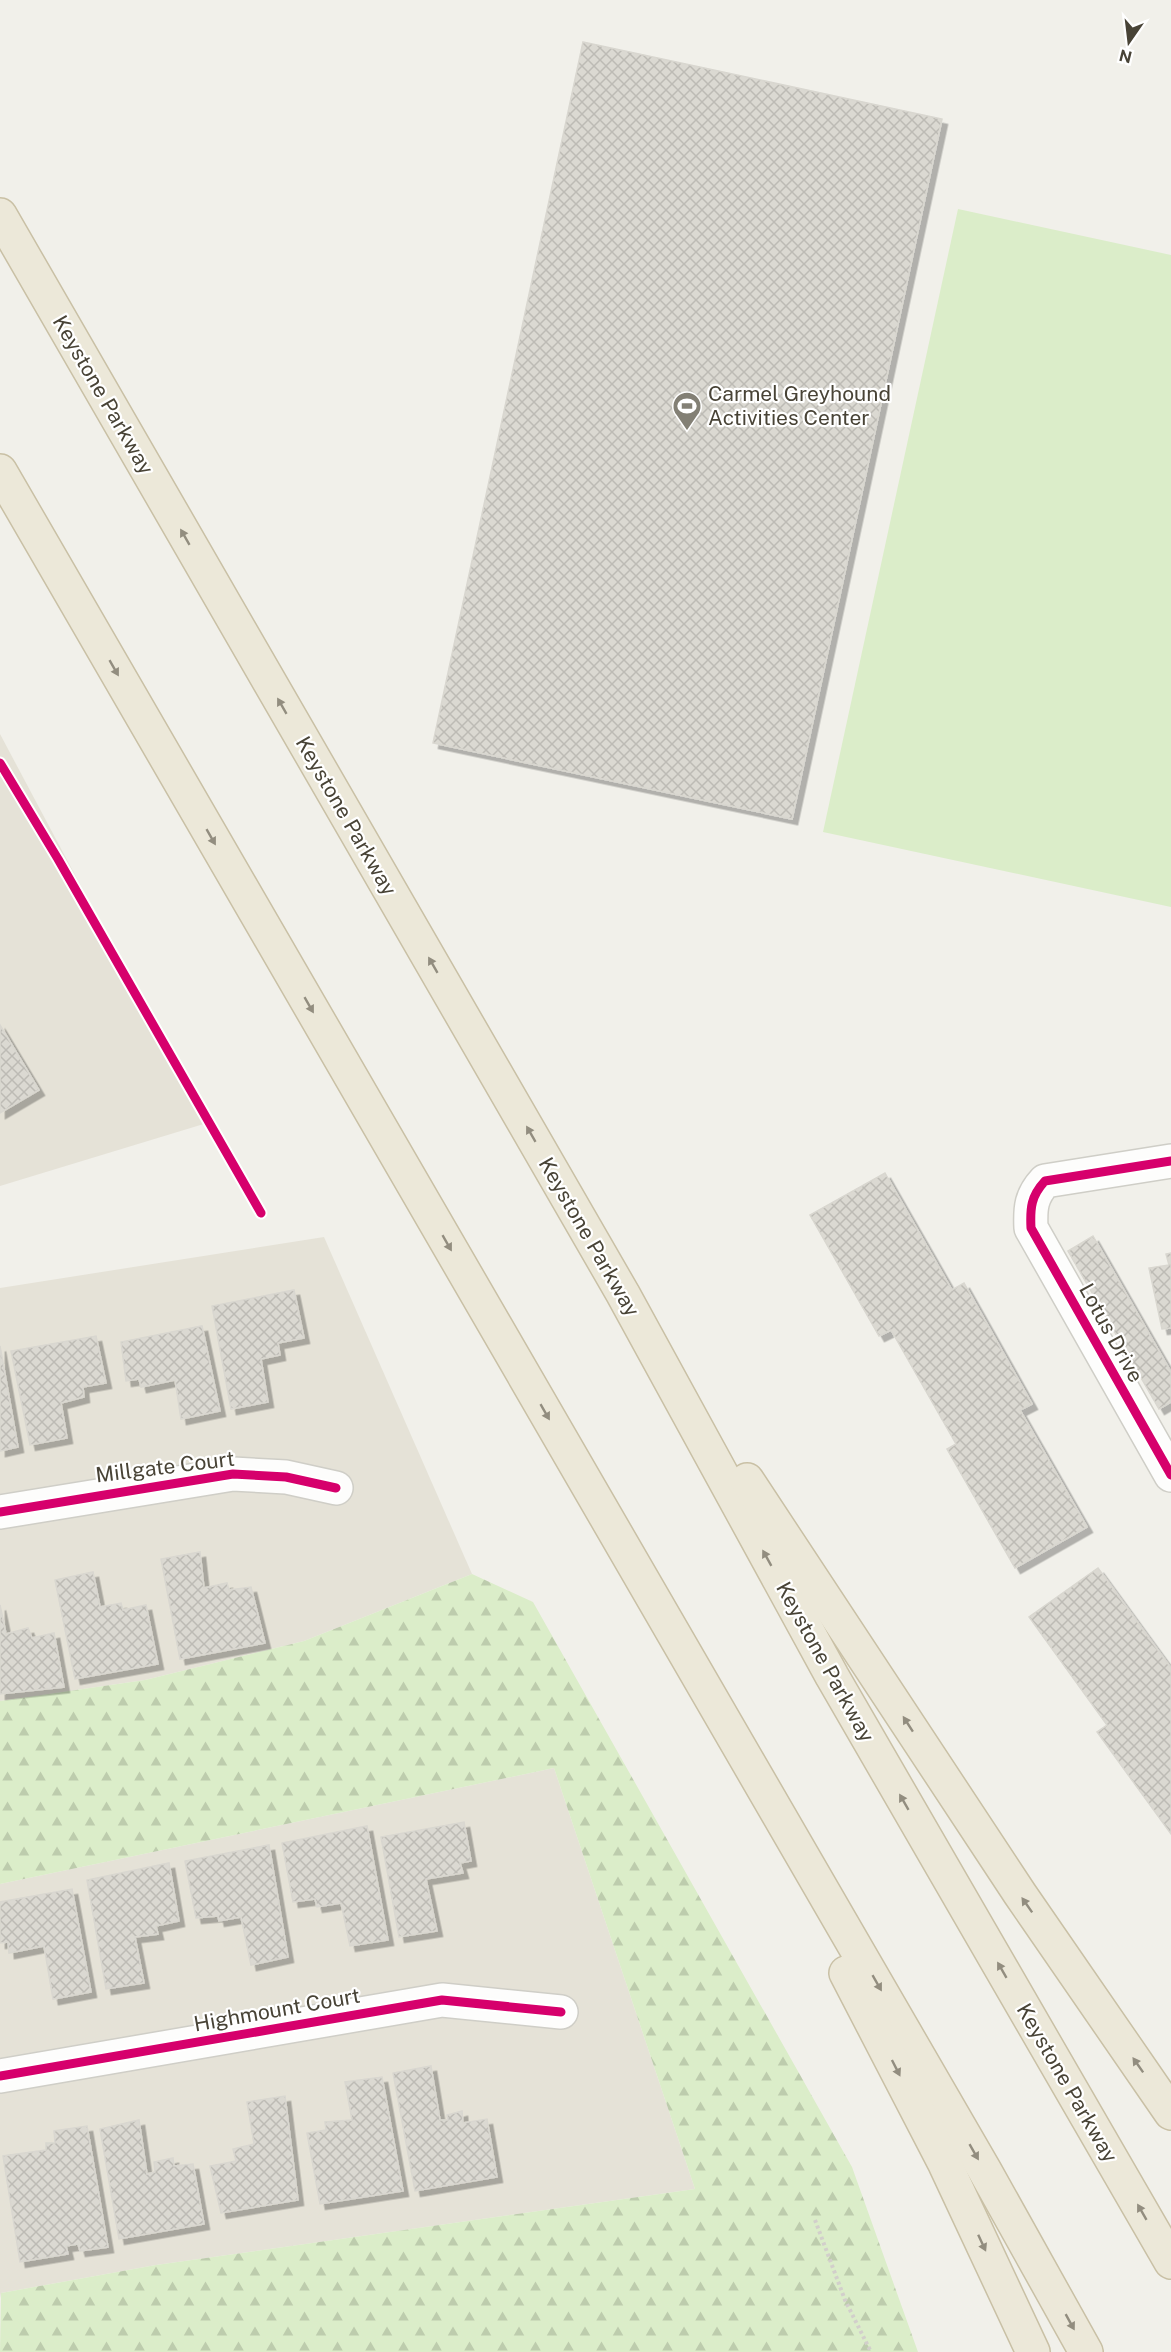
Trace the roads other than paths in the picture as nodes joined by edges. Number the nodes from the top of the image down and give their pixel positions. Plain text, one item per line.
1 (0, 215) edge
2 (0, 471) edge
3 (0, 484) edge
4 (85, 617) junction
5 (1171, 1161) edge
6 (623, 1294) junction
7 (1169, 1468) edge
8 (336, 1488) dead end
9 (0, 1512) edge
10 (658, 1606) junction
11 (561, 2012) dead end
12 (0, 2076) edge
13 (1171, 2113) edge
14 (1171, 2262) edge
15 (1033, 2352) edge
16 (1086, 2352) edge

6 -> 1 highway, Keystone Parkway
2 - 4 highway
3 - 4 highway
4 -> 10 highway
5 - 7 street, Lotus Drive
13 -> 6 highway
14 -> 6 highway, Keystone Parkway
8 - 9 street, Millgate Court
10 -> 15 highway
10 -> 16 highway
11 - 12 street, Highmount Court

